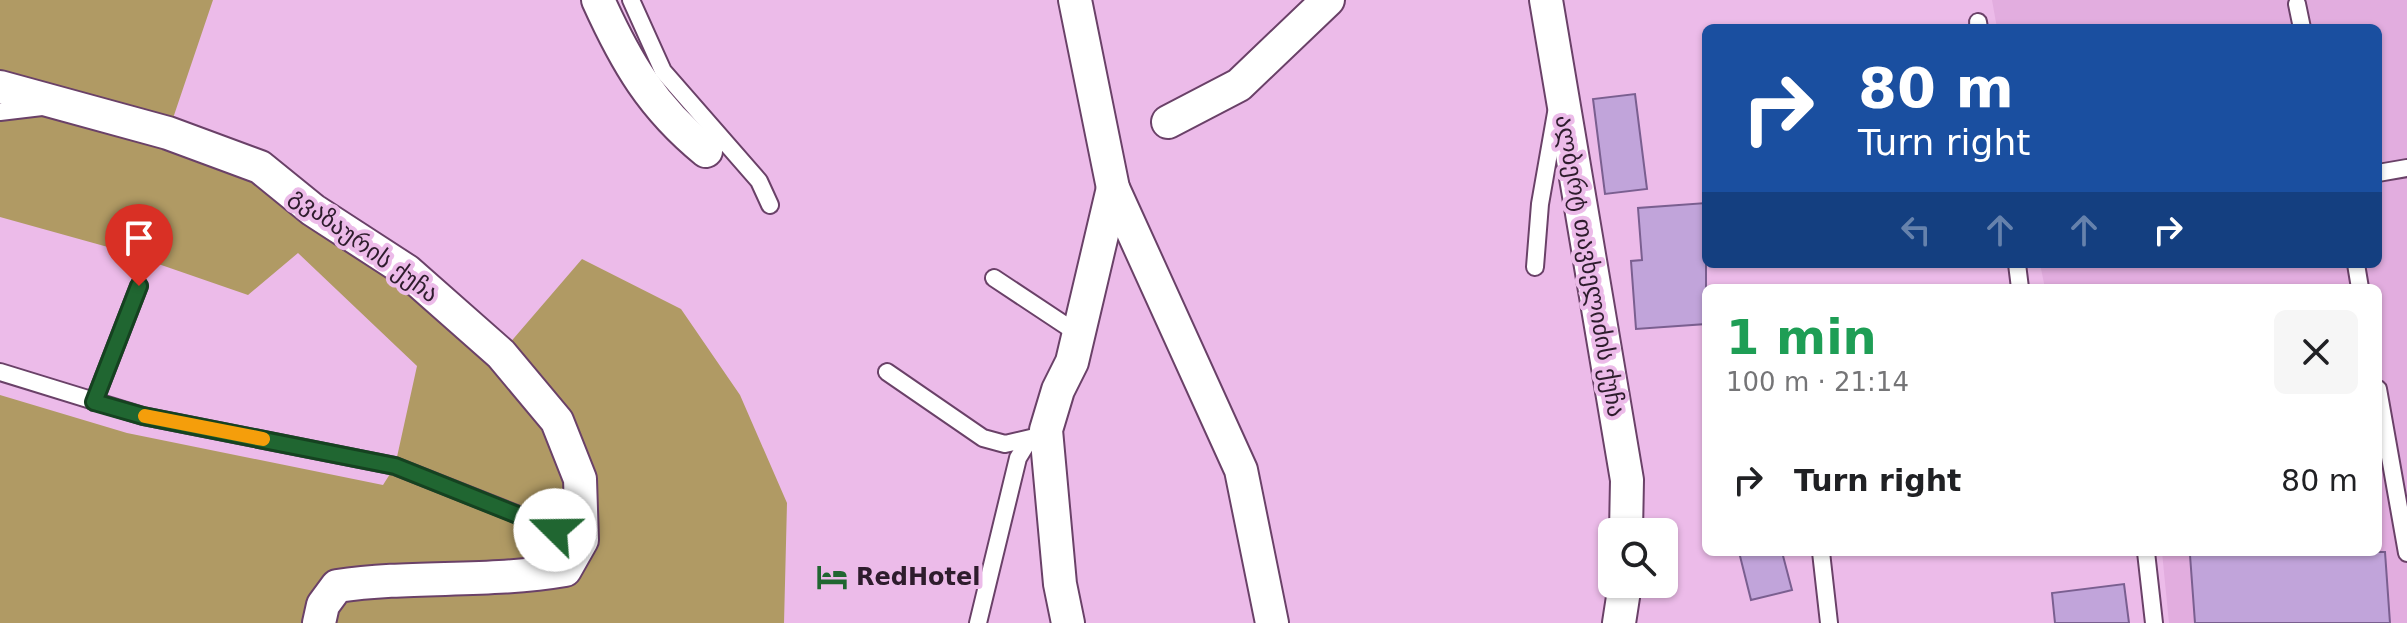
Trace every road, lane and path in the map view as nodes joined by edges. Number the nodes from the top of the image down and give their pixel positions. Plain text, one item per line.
1 (598, 0) edge
2 (631, 0) edge
3 (1075, 0) edge
4 (1328, 0) edge
5 (1546, 0) edge
6 (2297, 4) dead end
7 (2301, 24) edge
8 (0, 87) edge
9 (1560, 87) junction
10 (61, 105) junction
11 (0, 112) edge
12 (1168, 122) dead end
13 (706, 151) dead end
14 (2407, 168) edge
15 (2382, 172) edge
16 (1113, 188) junction
17 (770, 205) dead end
18 (1535, 267) dead end
19 (994, 278) dead end
20 (139, 286) dead end
21 (1077, 333) junction
22 (0, 372) edge
23 (887, 372) dead end
24 (94, 402) junction
25 (2382, 412) edge
26 (1038, 435) junction
27 (1626, 518) edge
28 (582, 540) junction
29 (2407, 553) edge
30 (1821, 556) edge
31 (2146, 556) edge
32 (1623, 598) edge
33 (319, 623) edge
34 (978, 623) edge
35 (1068, 623) edge
36 (1272, 623) edge
37 (1619, 623) edge
38 (1829, 623) edge
39 (2154, 623) edge

1 - 13 street
2 - 17 lane
3 - 16 street
4 - 12 street
5 - 9 street, ალბერტ თავხელიძის ქუჩა
6 - 7 lane
8 - 10 street, გვაზაურის ქუჩა
9 - 18 lane
9 - 27 street, ალბერტ თავხელიძის ქუჩა
10 - 11 lane
10 - 28 street, გვაზაურის ქუჩა
14 - 15 lane
16 - 21 street
16 - 36 street
19 - 21 lane
20 - 24 lane
21 - 26 street
22 - 24 lane
23 - 26 lane
24 - 28 lane
25 - 29 lane
26 - 34 lane
26 - 35 street
28 - 33 street
30 - 38 lane
31 - 39 lane
32 - 37 street

